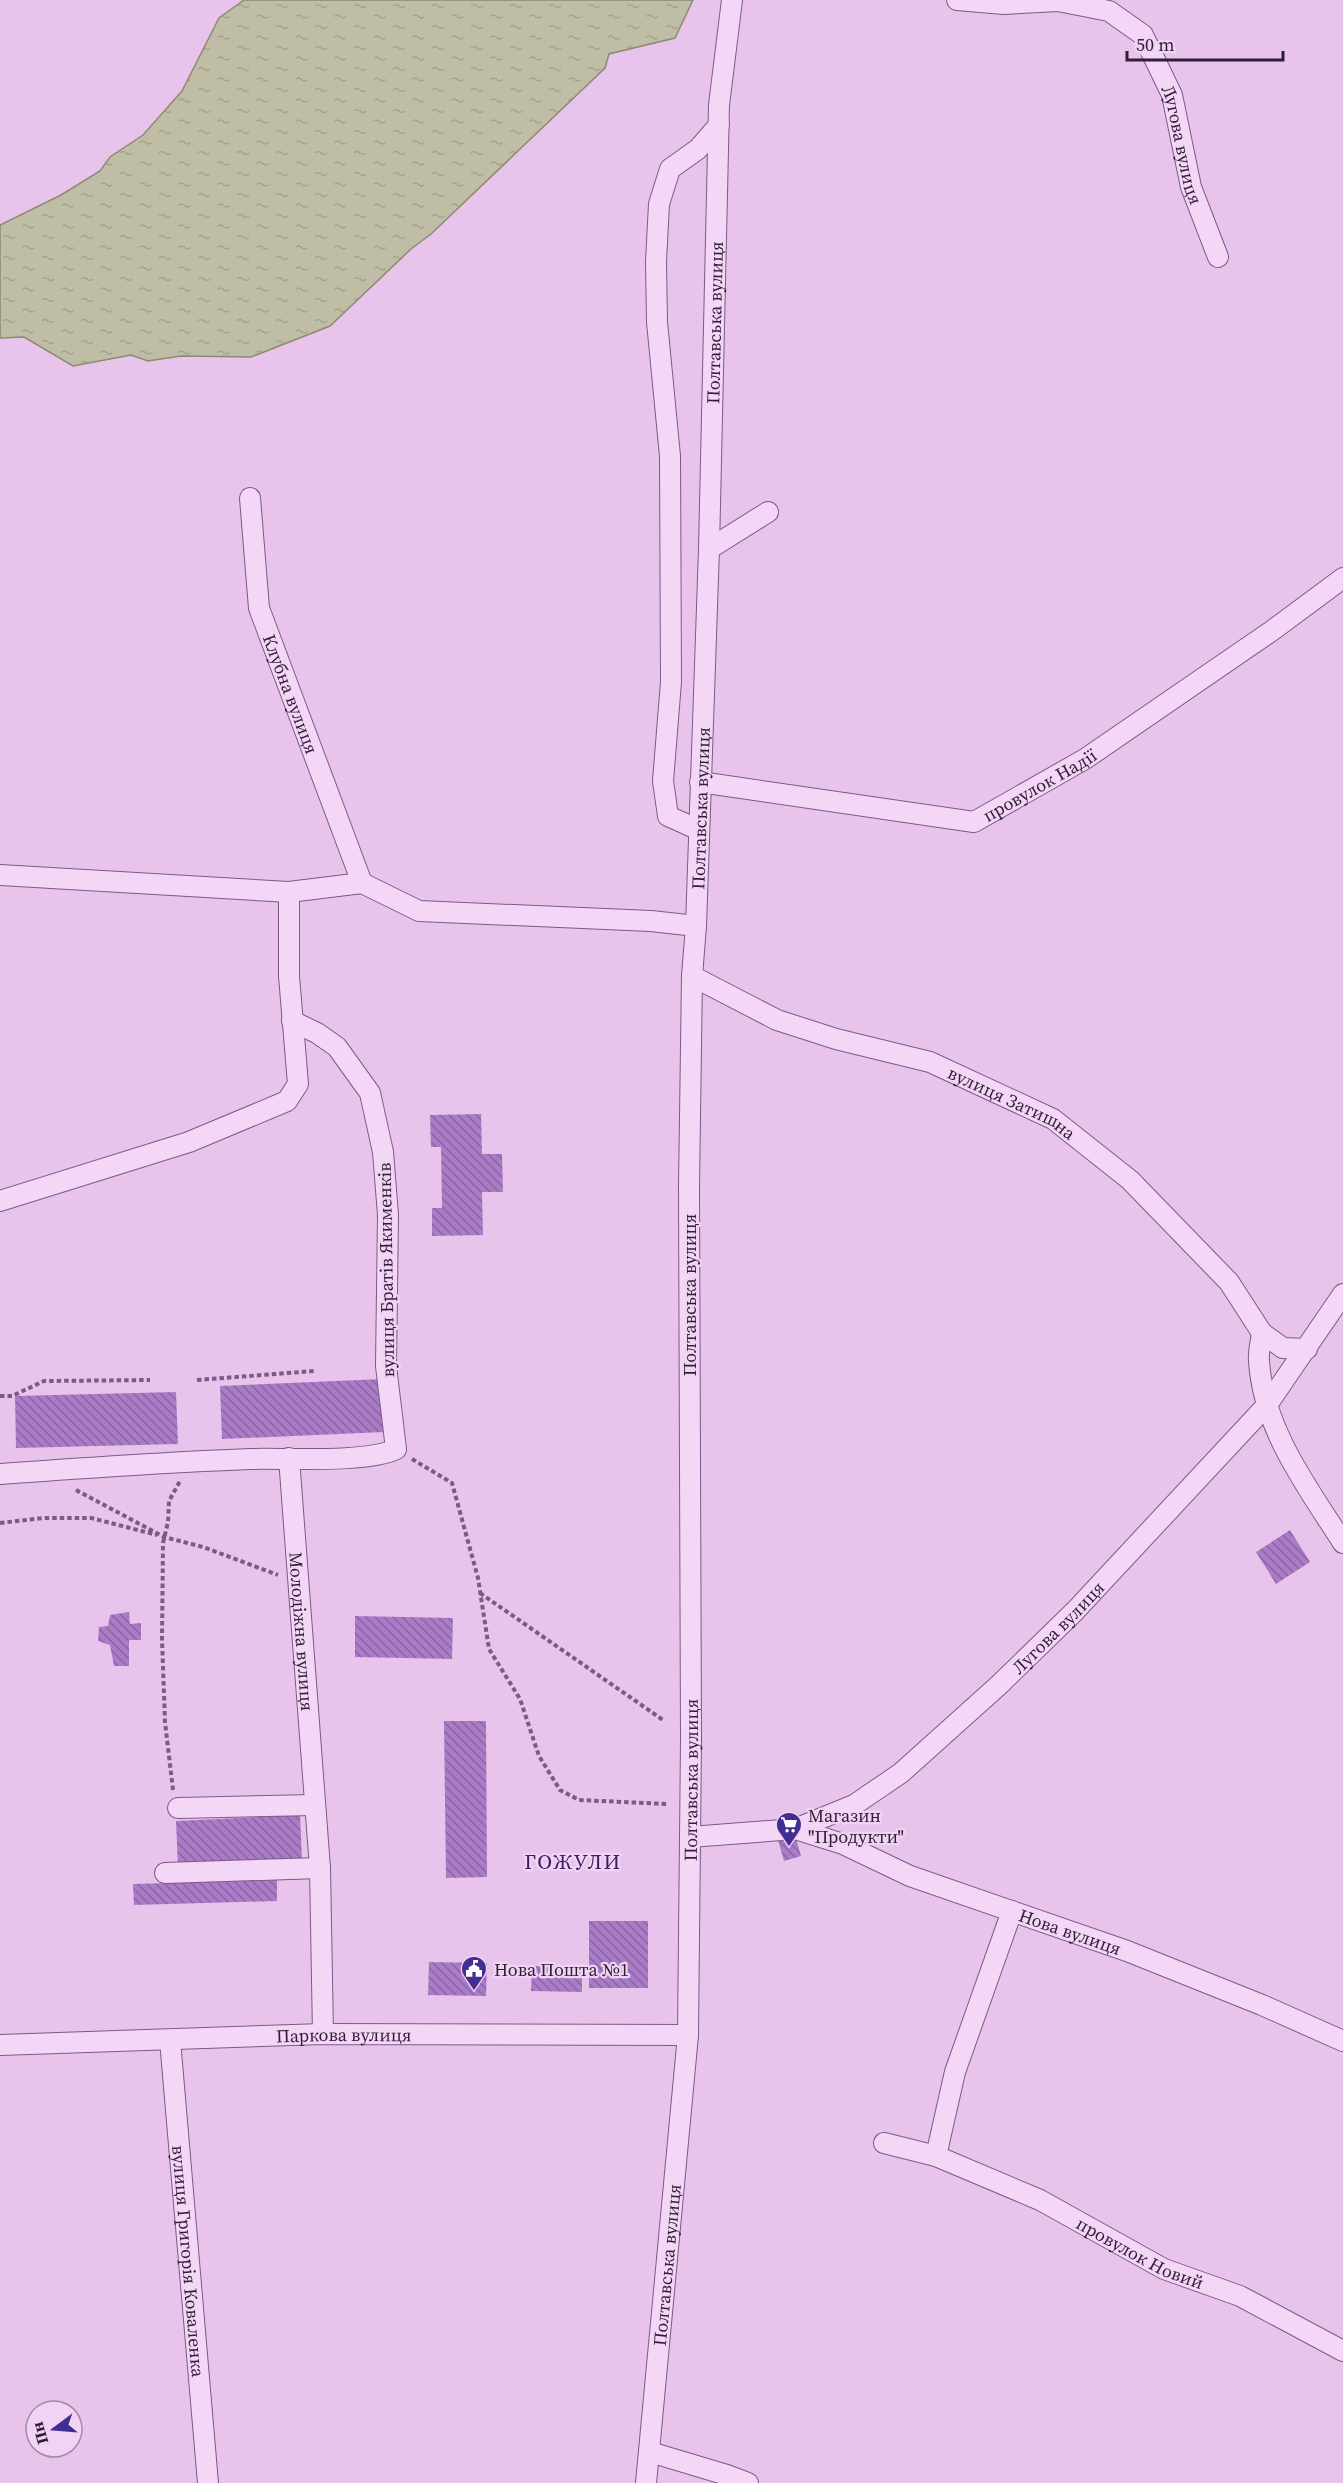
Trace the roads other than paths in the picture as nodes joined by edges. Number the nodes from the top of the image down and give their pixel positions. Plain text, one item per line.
1 (732, 0) edge
2 (957, 0) edge
3 (719, 125) junction
4 (1218, 257) dead end
5 (250, 498) dead end
6 (768, 512) dead end
7 (709, 549) junction
8 (1343, 578) edge
9 (700, 782) junction
10 (699, 830) junction
11 (0, 875) edge
12 (362, 883) junction
13 (289, 892) junction
14 (696, 926) junction
15 (692, 976) junction
16 (292, 1021) junction
17 (0, 1201) edge
18 (1343, 1294) edge
19 (1262, 1333) junction
20 (1307, 1349) junction
21 (1267, 1405) junction
22 (289, 1458) junction
23 (0, 1474) edge
24 (1343, 1543) edge
25 (315, 1805) junction
26 (178, 1808) road end
27 (795, 1828) junction
28 (690, 1837) junction
29 (320, 1868) junction
30 (165, 1873) dead end
31 (1012, 1911) junction
32 (323, 2034) junction
33 (688, 2035) junction
34 (170, 2040) junction
35 (1343, 2041) edge
36 (0, 2045) edge
37 (884, 2143) dead end
38 (936, 2156) junction
39 (1343, 2352) edge
40 (650, 2452) junction
41 (208, 2483) edge
42 (646, 2483) edge
43 (748, 2483) edge

1 - 3 street, Полтавська вулиця
2 - 4 street, Лугова вулиця
3 - 7 street, Полтавська вулиця
3 - 10 street
5 - 12 street, Клубна вулиця
6 - 7 street
7 - 9 street, Полтавська вулиця
8 - 9 street, провулок Надії
9 - 10 street, Полтавська вулиця
10 - 14 street, Полтавська вулиця
11 - 13 street
12 - 13 street
12 - 14 street
13 - 16 street
14 - 15 street, Полтавська вулиця
15 - 19 street, вулиця Затишна
15 - 28 street, Полтавська вулиця
16 - 17 street
16 - 22 street, вулиця Братів Якименків
18 - 20 street, Лугова вулиця
19 - 20 street, вулиця Затишна
19 - 21 street
20 - 21 street, Лугова вулиця
21 - 24 street
21 - 27 street, Лугова вулиця
22 - 23 street
22 - 25 street, Молодіжна вулиця
25 - 26 street
25 - 29 street, Молодіжна вулиця
27 - 28 street, Лугова вулиця
27 - 31 street, Нова вулиця
28 - 33 street, Полтавська вулиця
29 - 30 street
29 - 32 street, Молодіжна вулиця
31 - 35 street, Нова вулиця
31 - 38 street
32 - 33 street, Паркова вулиця
32 - 34 street, Паркова вулиця
33 - 40 street, Полтавська вулиця
34 - 36 street, Паркова вулиця
34 - 41 street, вулиця Григорія Коваленка
37 - 38 street, провулок Новий
38 - 39 street, провулок Новий
40 - 42 street, Полтавська вулиця
40 - 43 street

